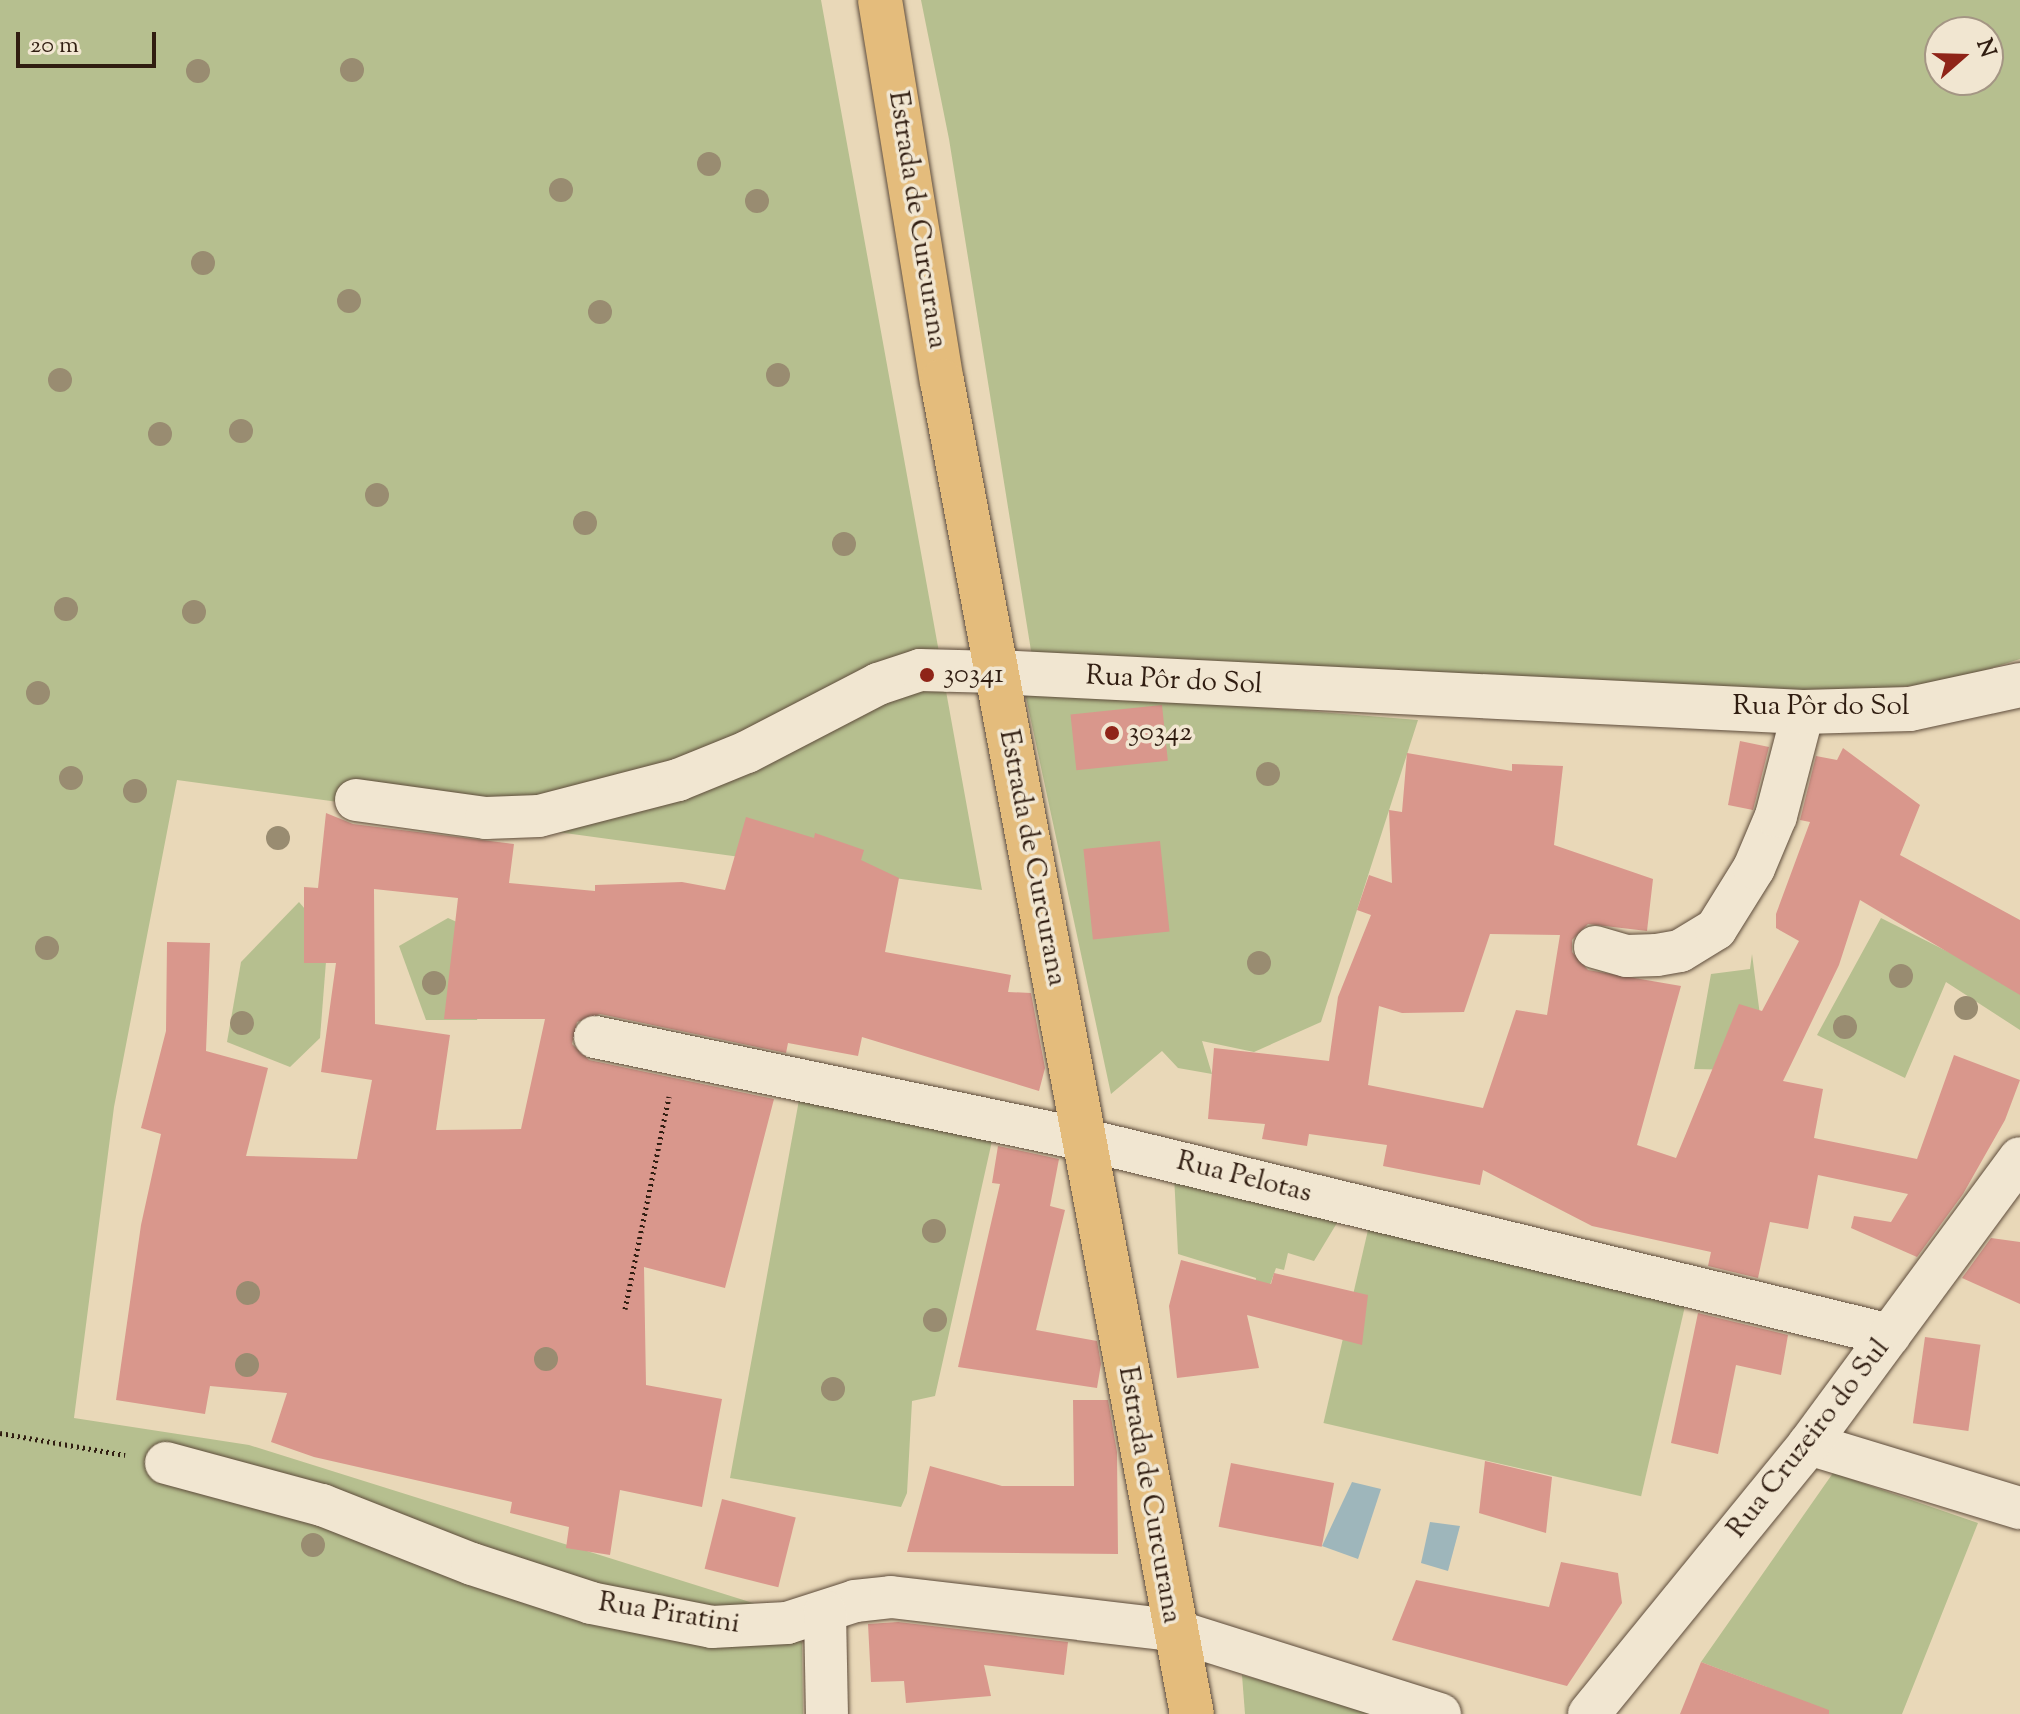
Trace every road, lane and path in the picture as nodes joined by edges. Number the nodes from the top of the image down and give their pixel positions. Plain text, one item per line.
1 (880, 0) edge
2 (996, 672) junction
3 (2020, 685) edge
4 (1803, 712) junction
5 (356, 800) dead end
6 (1595, 947) dead end
7 (595, 1037) dead end
8 (678, 1052) junction
9 (1086, 1140) junction
10 (2019, 1162) edge
11 (625, 1309) dead end
12 (1890, 1335) junction
13 (0, 1433) edge
14 (1809, 1444) junction
15 (166, 1463) joint
16 (2020, 1508) edge
17 (825, 1612) junction
18 (1173, 1630) junction
19 (827, 1714) edge
20 (1192, 1714) edge
21 (1440, 1714) edge
22 (1589, 1714) edge

1 - 2 main road, Estrada de Curcurana
2 - 4 main road, Rua Pôr do Sol
2 - 5 street, Rua Pôr do Sol
2 - 9 main road, Estrada de Curcurana
3 - 4 main road, Rua Pôr do Sol
4 - 6 street
7 - 8 street, Rua Pelotas
8 - 9 street, Rua Pelotas
8 - 11 path
9 - 12 street, Rua Pelotas
9 - 18 main road, Estrada de Curcurana
10 - 12 street, Rua Cruzeiro do Sul
12 - 14 street, Rua Cruzeiro do Sul
13 - 15 path
14 - 16 street
14 - 22 street, Rua Cruzeiro do Sul
15 - 17 street, Rua Piratini
17 - 18 street, Rua Piratini
17 - 19 street
18 - 20 main road, Estrada de Curcurana
18 - 21 street, Rua Piratini

